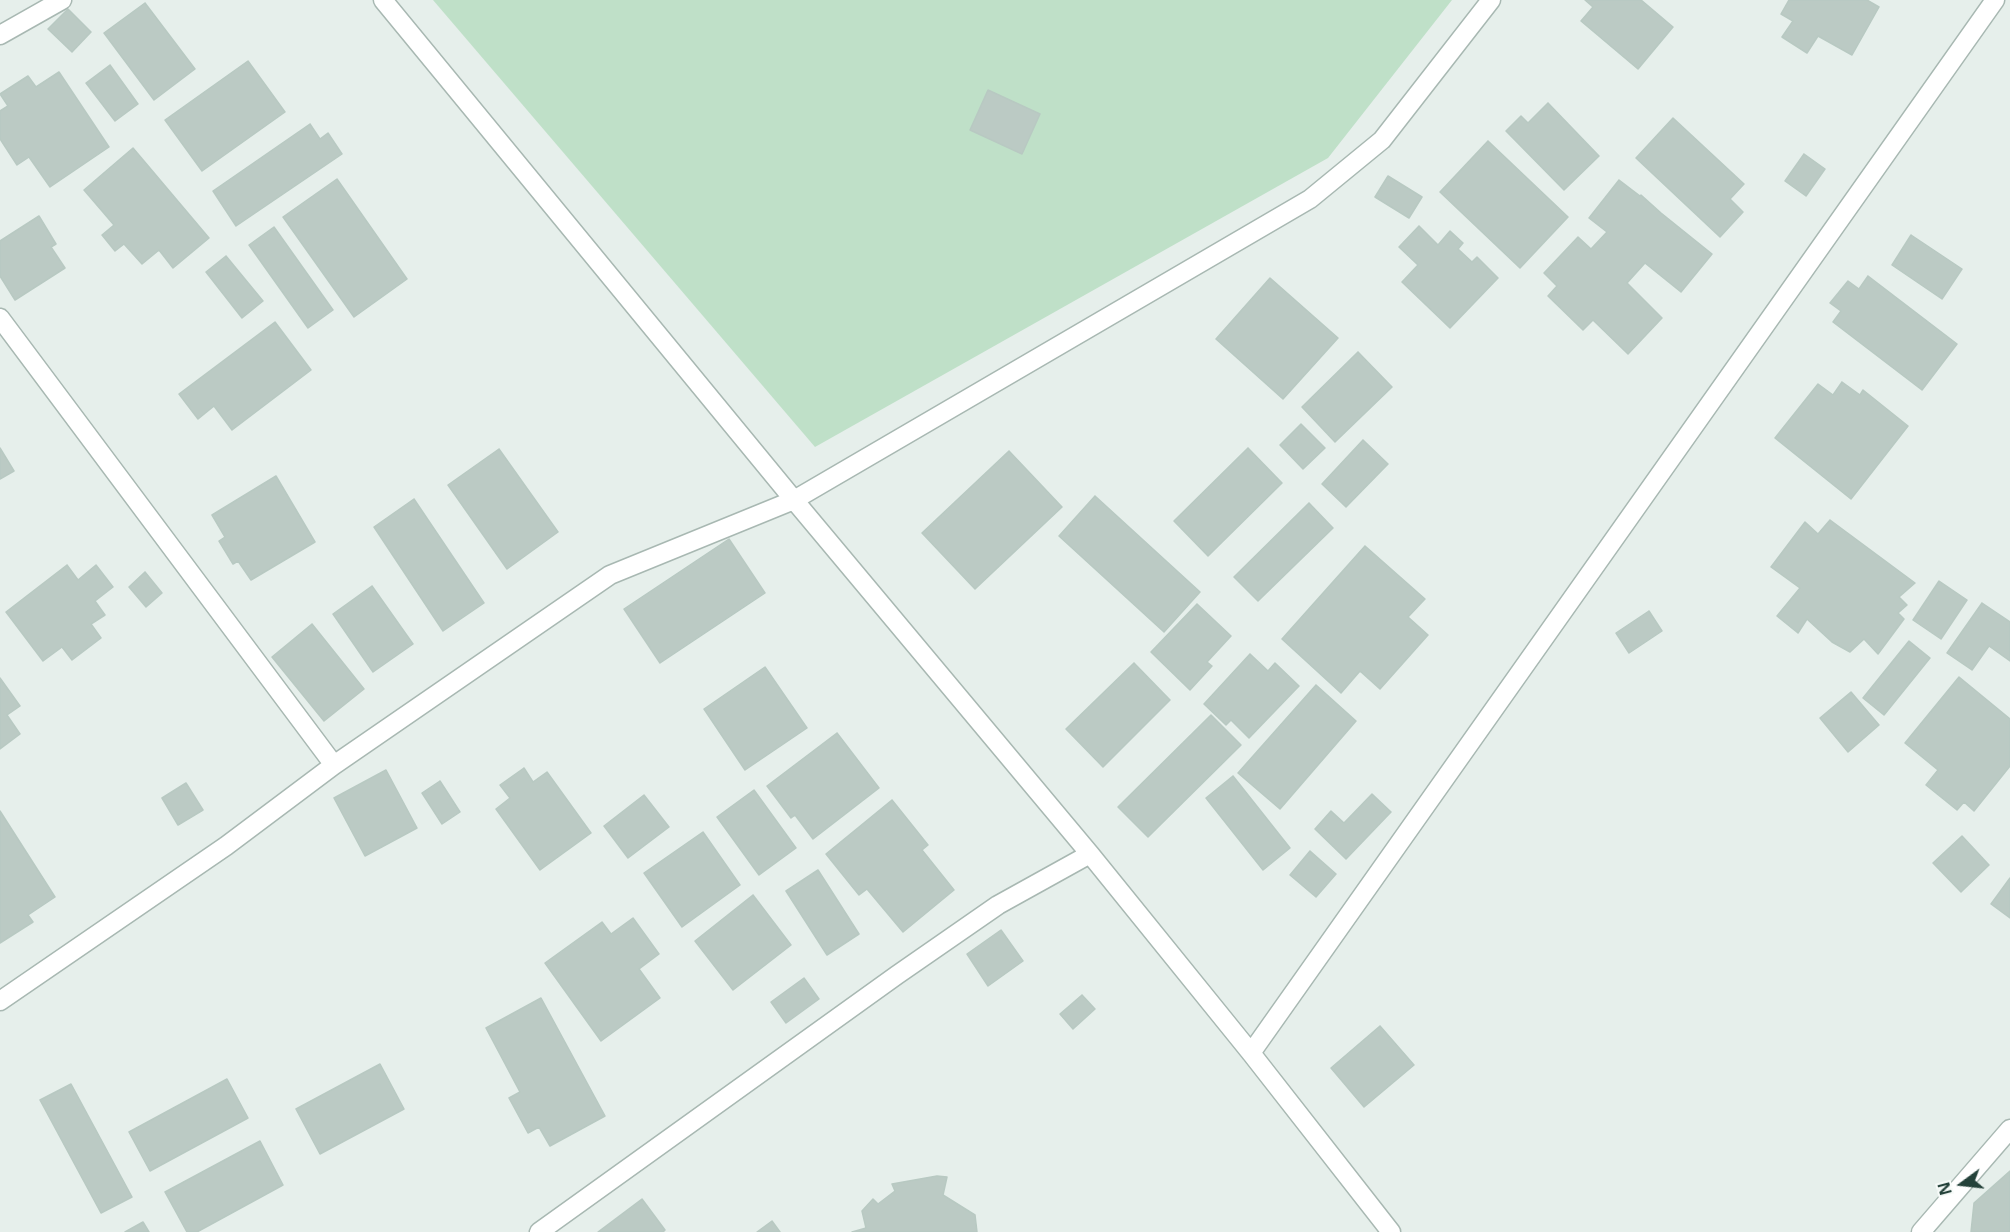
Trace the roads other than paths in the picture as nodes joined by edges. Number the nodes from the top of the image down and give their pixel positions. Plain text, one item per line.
1 (62, 0) edge
2 (383, 0) edge
3 (1491, 0) edge
4 (1995, 0) edge
5 (0, 35) edge
6 (0, 318) edge
7 (794, 500) junction
8 (334, 765) junction
9 (1090, 854) junction
10 (0, 1001) edge
11 (1251, 1053) junction
12 (2010, 1129) edge
13 (539, 1232) edge
14 (1391, 1232) edge
15 (1921, 1232) edge

1 - 5 street
2 - 7 street
3 - 7 street
4 - 11 street
6 - 8 street
7 - 8 street
7 - 9 street
8 - 10 street
9 - 11 street
9 - 13 street
11 - 14 street
12 - 15 street

